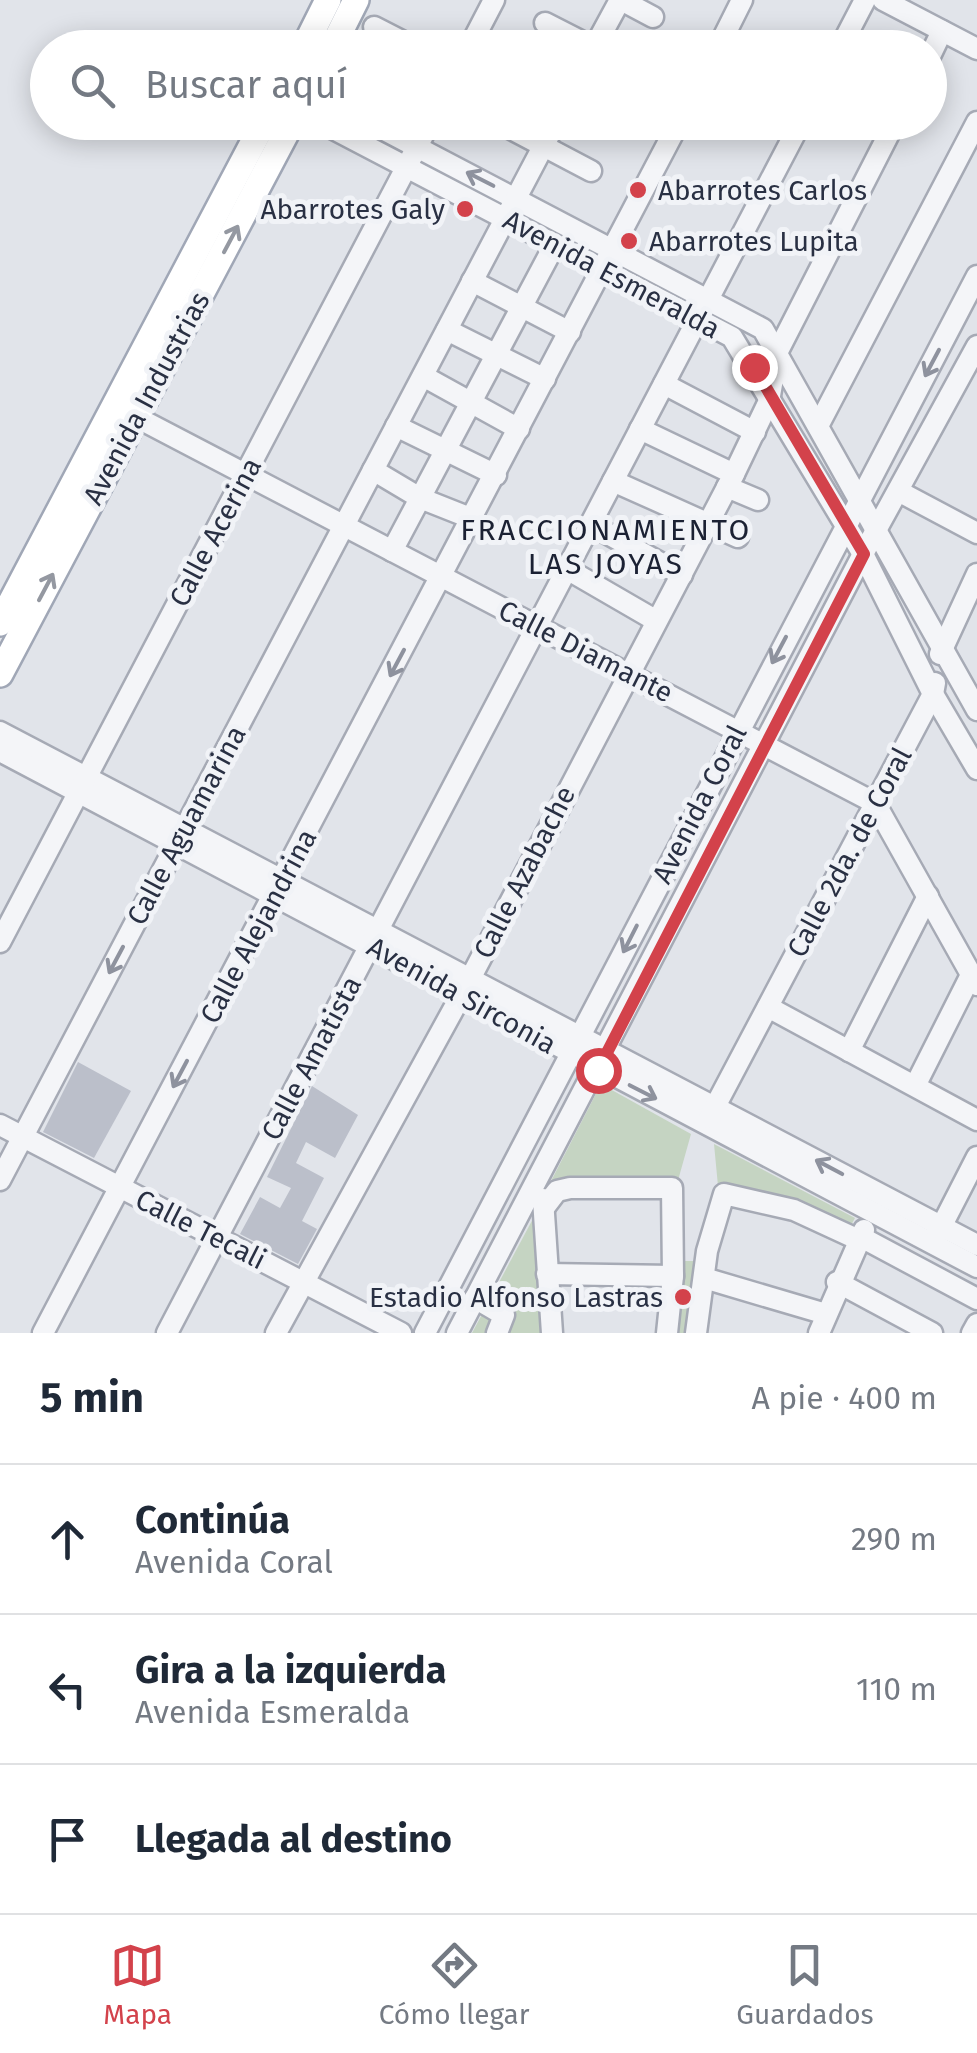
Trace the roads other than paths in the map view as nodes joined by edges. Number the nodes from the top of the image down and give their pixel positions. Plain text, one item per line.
1 (328, 0) edge
2 (356, 0) edge
3 (494, 0) edge
4 (620, 0) edge
5 (742, 0) edge
6 (865, 0) edge
7 (883, 0) edge
8 (653, 18) dead end
9 (545, 23) dead end
10 (374, 27) dead end
11 (313, 30) edge
12 (341, 30) edge
13 (380, 30) edge
14 (479, 30) edge
15 (559, 30) edge
16 (604, 30) edge
17 (727, 30) edge
18 (849, 30) edge
19 (940, 30) edge
20 (947, 34) edge
21 (977, 49) edge
22 (977, 122) edge
23 (255, 140) edge
24 (282, 140) edge
25 (354, 140) edge
26 (404, 140) edge
27 (421, 140) edge
28 (532, 140) edge
29 (546, 140) edge
30 (670, 140) edge
31 (791, 140) edge
32 (886, 140) edge
33 (543, 146) junction
34 (417, 147) junction
35 (406, 168) junction
36 (591, 170) dead end
37 (511, 207) junction
38 (555, 244) junction
39 (613, 250) junction
40 (602, 270) junction
41 (977, 276) edge
42 (472, 281) junction
43 (707, 302) junction
44 (523, 305) junction
45 (696, 322) junction
46 (447, 330) junction
47 (570, 332) junction
48 (977, 346) edge
49 (778, 352) junction
50 (496, 355) junction
51 (422, 376) junction
52 (546, 379) junction
53 (664, 384) junction
54 (770, 401) junction
55 (472, 402) junction
56 (136, 416) junction
57 (396, 426) junction
58 (818, 426) junction
59 (640, 428) junction
60 (519, 430) junction
61 (755, 432) junction
62 (446, 449) junction
63 (373, 470) junction
64 (245, 474) junction
65 (496, 475) junction
66 (731, 480) junction
67 (613, 481) junction
68 (900, 492) junction
69 (420, 498) junction
70 (758, 500) dead end
71 (859, 502) junction
72 (473, 519) junction
73 (590, 524) junction
74 (707, 524) junction
75 (344, 525) junction
76 (845, 528) junction
77 (878, 530) junction
78 (977, 533) edge
79 (738, 537) dead end
80 (392, 550) junction
81 (864, 554) junction
82 (567, 570) junction
83 (977, 574) edge
84 (682, 575) junction
85 (443, 577) junction
86 (655, 620) junction
87 (0, 623) edge
88 (537, 626) junction
89 (941, 644) junction
90 (627, 672) junction
91 (0, 674) edge
92 (933, 694) junction
93 (977, 710) edge
94 (736, 730) junction
95 (0, 732) edge
96 (764, 744) junction
97 (0, 751) edge
98 (977, 769) edge
99 (83, 784) junction
100 (876, 803) junction
101 (181, 836) junction
102 (278, 887) junction
103 (928, 896) junction
104 (374, 937) junction
105 (0, 942) edge
106 (974, 980) edge
107 (465, 986) junction
108 (768, 1007) junction
109 (576, 1046) junction
110 (850, 1051) junction
111 (603, 1060) junction
112 (916, 1084) junction
113 (710, 1116) junction
114 (977, 1120) edge
115 (0, 1125) edge
116 (23, 1137) junction
117 (977, 1157) edge
118 (507, 1179) junction
119 (0, 1180) edge
120 (120, 1188) junction
121 (538, 1200) junction
122 (876, 1203) junction
123 (937, 1235) junction
124 (217, 1238) junction
125 (860, 1239) junction
126 (977, 1246) edge
127 (977, 1267) edge
128 (548, 1274) junction
129 (673, 1276) junction
130 (704, 1278) junction
131 (302, 1282) junction
132 (837, 1282) junction
133 (475, 1298) junction
134 (977, 1299) edge
135 (822, 1323) edge
136 (977, 1324) edge
137 (920, 1330) edge
138 (42, 1333) edge
139 (167, 1333) edge
140 (276, 1333) edge
141 (402, 1333) edge
142 (424, 1333) edge
143 (458, 1333) edge
144 (497, 1333) edge
145 (552, 1333) edge
146 (667, 1333) edge
147 (696, 1333) edge
148 (972, 1333) edge

1 - 11 main road
2 - 12 main road
3 - 14 street
4 - 8 street
4 - 16 street
5 - 17 street
6 - 18 street
7 - 19 street
9 - 15 street
10 - 13 street
20 - 21 street
22 - 58 street
23 - 87 main road, Avenida Industrias
56 -> 24 main road, Avenida Industrias
25 - 35 street, Avenida Esmeralda
26 - 34 street, Avenida Esmeralda
27 - 34 street, Calle Acerina
28 - 33 street
29 - 33 street, Calle Aguamarina
30 - 39 street, Calle Alejandrina
31 - 43 street, Calle Amatista
32 - 49 street, Calle Azabache
33 - 36 street
33 - 37 street, Calle Aguamarina
34 - 35 street, Calle Acerina
37 -> 34 street, Avenida Esmeralda
35 - 37 street, Avenida Esmeralda
35 - 64 street, Calle Acerina
37 - 38 street, Avenida Esmeralda
37 - 39 street, Avenida Esmeralda
37 - 42 street, Calle Aguamarina
38 - 40 street, Avenida Esmeralda
38 - 44 street
39 - 40 street, Calle Alejandrina
39 - 43 street, Avenida Esmeralda
40 - 45 street, Avenida Esmeralda
40 - 47 street, Calle Alejandrina
41 -> 71 street, Avenida Coral
42 - 44 street
42 - 46 street, Calle Aguamarina
43 - 45 street, Calle Amatista
43 - 49 street, Avenida Esmeralda
44 - 47 street
44 - 50 street
45 - 53 street, Calle Amatista
45 - 54 street, Avenida Esmeralda
46 - 50 street
46 - 51 street, Calle Aguamarina
47 - 52 street, Calle Alejandrina
48 - 68 street, Avenida Coral
49 - 54 street, Calle Azabache
49 - 58 street, Avenida Esmeralda
50 - 52 street
50 - 55 street
51 - 55 street
51 - 57 street, Calle Aguamarina
52 - 60 street, Calle Alejandrina
53 - 59 street, Calle Amatista
53 - 61 street
54 - 61 street, Calle Azabache
54 - 76 street, Avenida Esmeralda
55 - 60 street
55 - 62 street
56 - 64 street, Calle Diamante
91 -> 56 main road, Avenida Industrias
57 - 62 street
57 - 63 street, Calle Aguamarina
58 - 71 street, Avenida Esmeralda
59 - 66 street
59 - 67 street, Calle Amatista
60 - 65 street, Calle Alejandrina
61 - 66 street, Calle Azabache
62 - 65 street
62 - 69 street
63 - 69 street
63 - 75 street, Calle Aguamarina
64 - 75 street, Calle Diamante
64 - 99 street, Calle Acerina
65 - 72 street, Calle Alejandrina
66 - 70 street
66 - 74 street, Calle Azabache
67 - 73 street, Calle Amatista
67 - 74 street
68 - 77 street, Avenida Coral
68 - 78 street
69 - 72 street
69 - 80 street
71 - 76 street, Avenida Coral
71 - 77 street, Avenida Esmeralda
72 - 85 street, Calle Alejandrina
73 - 82 street, Calle Amatista
73 - 84 street
74 - 79 street
74 - 84 street, Calle Azabache
75 - 80 street, Calle Diamante
75 - 101 street, Calle Aguamarina
76 - 81 street, Avenida Esmeralda
76 -> 94 street, Avenida Coral
77 - 81 street, Avenida Coral
77 - 89 street, Avenida Esmeralda
80 - 85 street, Calle Diamante
81 - 92 street, Avenida Esmeralda
81 - 96 street, Avenida Coral
82 - 86 street
82 - 88 street, Calle Amatista
83 - 89 street, Calle 2da. de Coral
84 - 86 street, Calle Azabache
85 - 88 street, Calle Diamante
85 -> 102 street, Calle Alejandrina
86 - 90 street, Calle Azabache
88 - 90 street, Calle Diamante
88 - 104 street, Calle Amatista
89 - 92 street, Calle 2da. de Coral
89 - 93 street, Avenida Esmeralda
90 - 94 street, Calle Diamante
90 - 107 street, Calle Azabache
92 - 98 street, Avenida Esmeralda
92 - 100 street, Calle 2da. de Coral
94 - 96 street, Calle Diamante
94 -> 109 street, Avenida Coral
95 - 99 street, Avenida Sirconia
96 - 100 street, Calle Diamante
96 - 111 street, Avenida Coral
97 - 99 street, Avenida Sirconia
99 - 101 street, Avenida Sirconia
99 - 105 street, Calle Acerina
100 - 103 street
100 - 108 street, Calle 2da. de Coral
101 - 102 street, Avenida Sirconia
101 -> 116 street, Calle Aguamarina
102 - 104 street, Avenida Sirconia
102 -> 120 street, Calle Alejandrina
103 - 106 street
103 - 110 street
104 - 107 street, Avenida Sirconia
104 - 124 street, Calle Amatista
106 - 112 street
107 - 109 street, Avenida Sirconia
107 - 131 street, Calle Azabache
108 - 110 street
108 - 113 street, Calle 2da. de Coral
109 - 111 street, Avenida Sirconia
109 - 118 street, Avenida Coral
110 - 112 street
111 - 113 street, Avenida Sirconia
111 - 121 street, Avenida Coral
112 - 114 street
113 - 122 street, Avenida Sirconia
115 - 116 street, Calle Tecali
116 - 119 street, Calle Aguamarina
116 - 120 street, Calle Tecali
117 - 123 street
118 - 121 street
118 - 142 street, Avenida Coral
120 - 124 street, Calle Tecali
120 - 138 street, Calle Alejandrina
121 - 128 street
121 - 129 street
121 - 133 street, Avenida Coral
122 - 123 street, Avenida Sirconia
122 - 125 street
123 - 126 street, Avenida Sirconia
123 - 127 street, Avenida Sirconia
124 - 131 street, Calle Tecali
124 - 139 street, Calle Amatista
125 - 130 street
125 - 132 street
125 - 134 street
128 - 129 street
128 - 145 street
129 - 146 street
130 - 135 street
130 - 147 street
131 - 140 street, Calle Azabache
131 - 141 street, Calle Tecali
132 - 135 street
132 - 137 street
133 - 143 street, Avenida Coral
133 - 144 street
136 - 148 street

